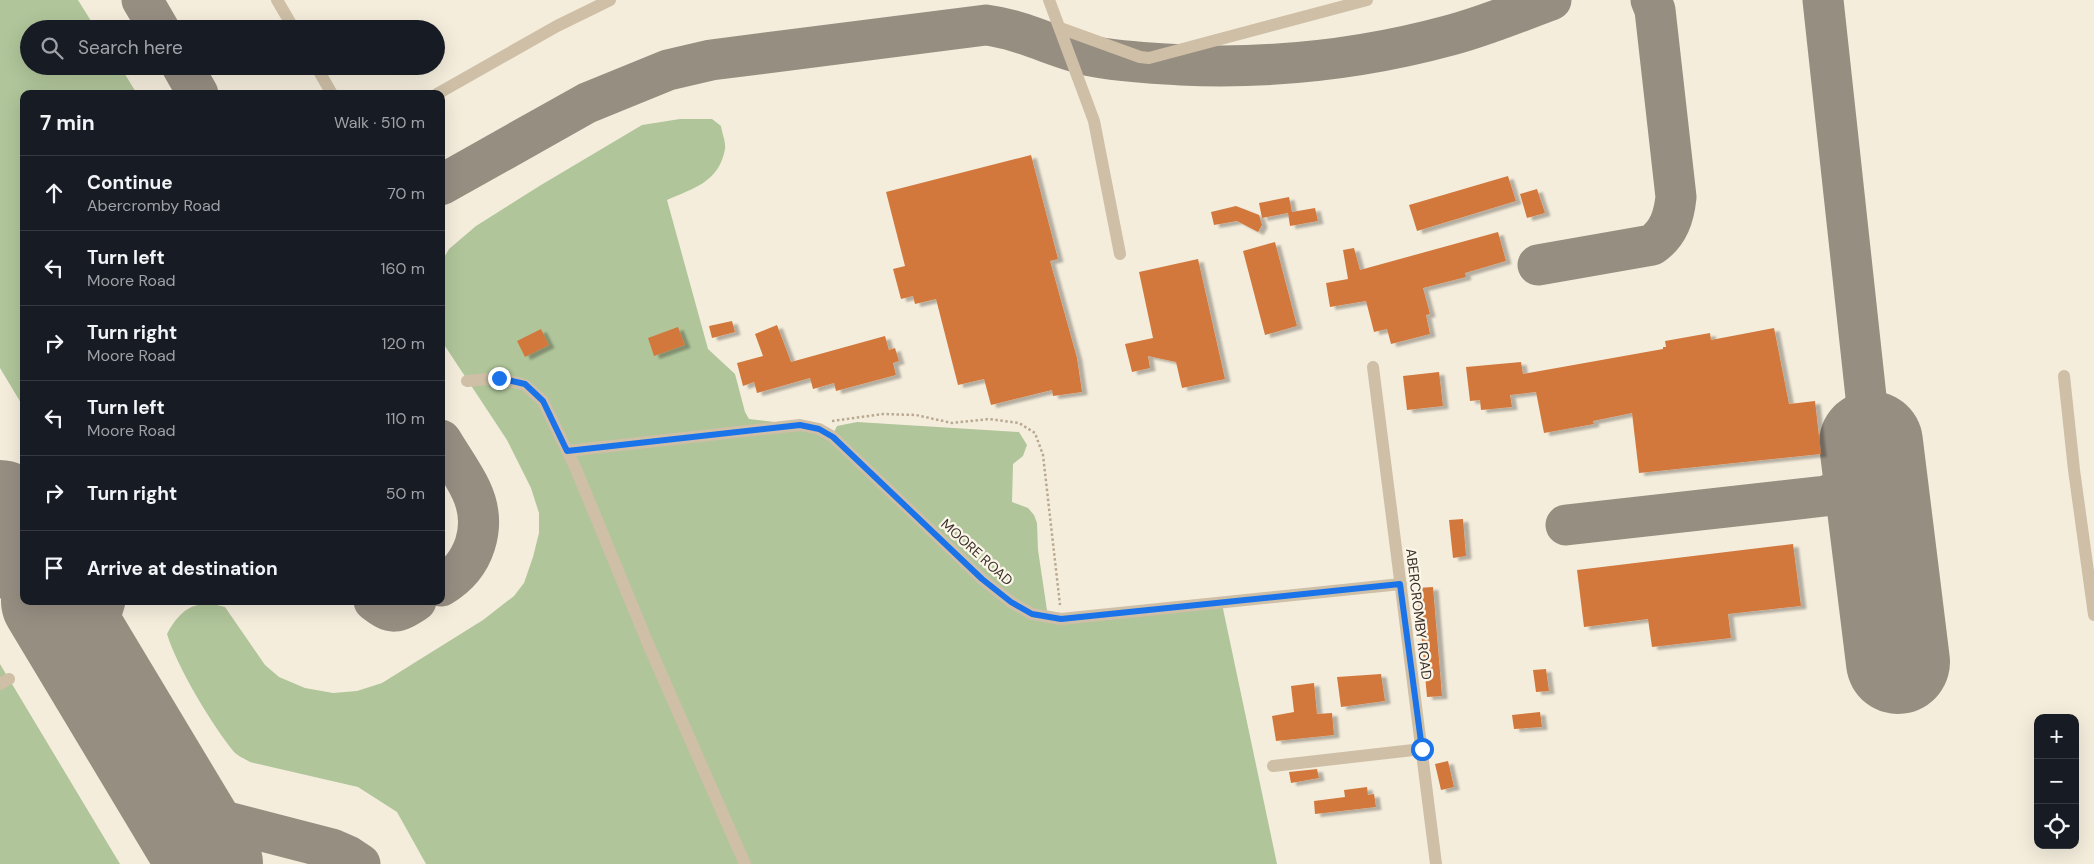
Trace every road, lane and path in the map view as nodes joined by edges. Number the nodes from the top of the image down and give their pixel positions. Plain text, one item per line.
1 (277, 0) edge
2 (610, 0) edge
3 (1049, 0) edge
4 (1366, 0) edge
5 (289, 20) edge
6 (1060, 28) junction
7 (321, 75) edge
8 (330, 90) edge
9 (444, 90) edge
10 (1120, 254) dead end
11 (1373, 367) dead end
12 (2064, 376) dead end
13 (467, 381) dead end
14 (828, 422) dead end
15 (567, 451) junction
16 (1400, 584) junction
17 (2094, 615) edge
18 (1061, 619) junction
19 (1422, 749) junction
20 (1273, 766) dead end
21 (745, 864) edge
22 (1436, 864) edge

1 - 5 street
2 - 9 street
3 - 6 street
4 - 6 street
6 - 10 street
7 - 8 street
11 - 16 street, ABERCROMBY ROAD
12 - 17 street
13 - 15 street
14 - 18 path
15 - 18 street, MOORE ROAD
15 - 21 street
16 - 18 street, MOORE ROAD
16 - 19 street, ABERCROMBY ROAD
19 - 20 street
19 - 22 street, ABERCROMBY ROAD

